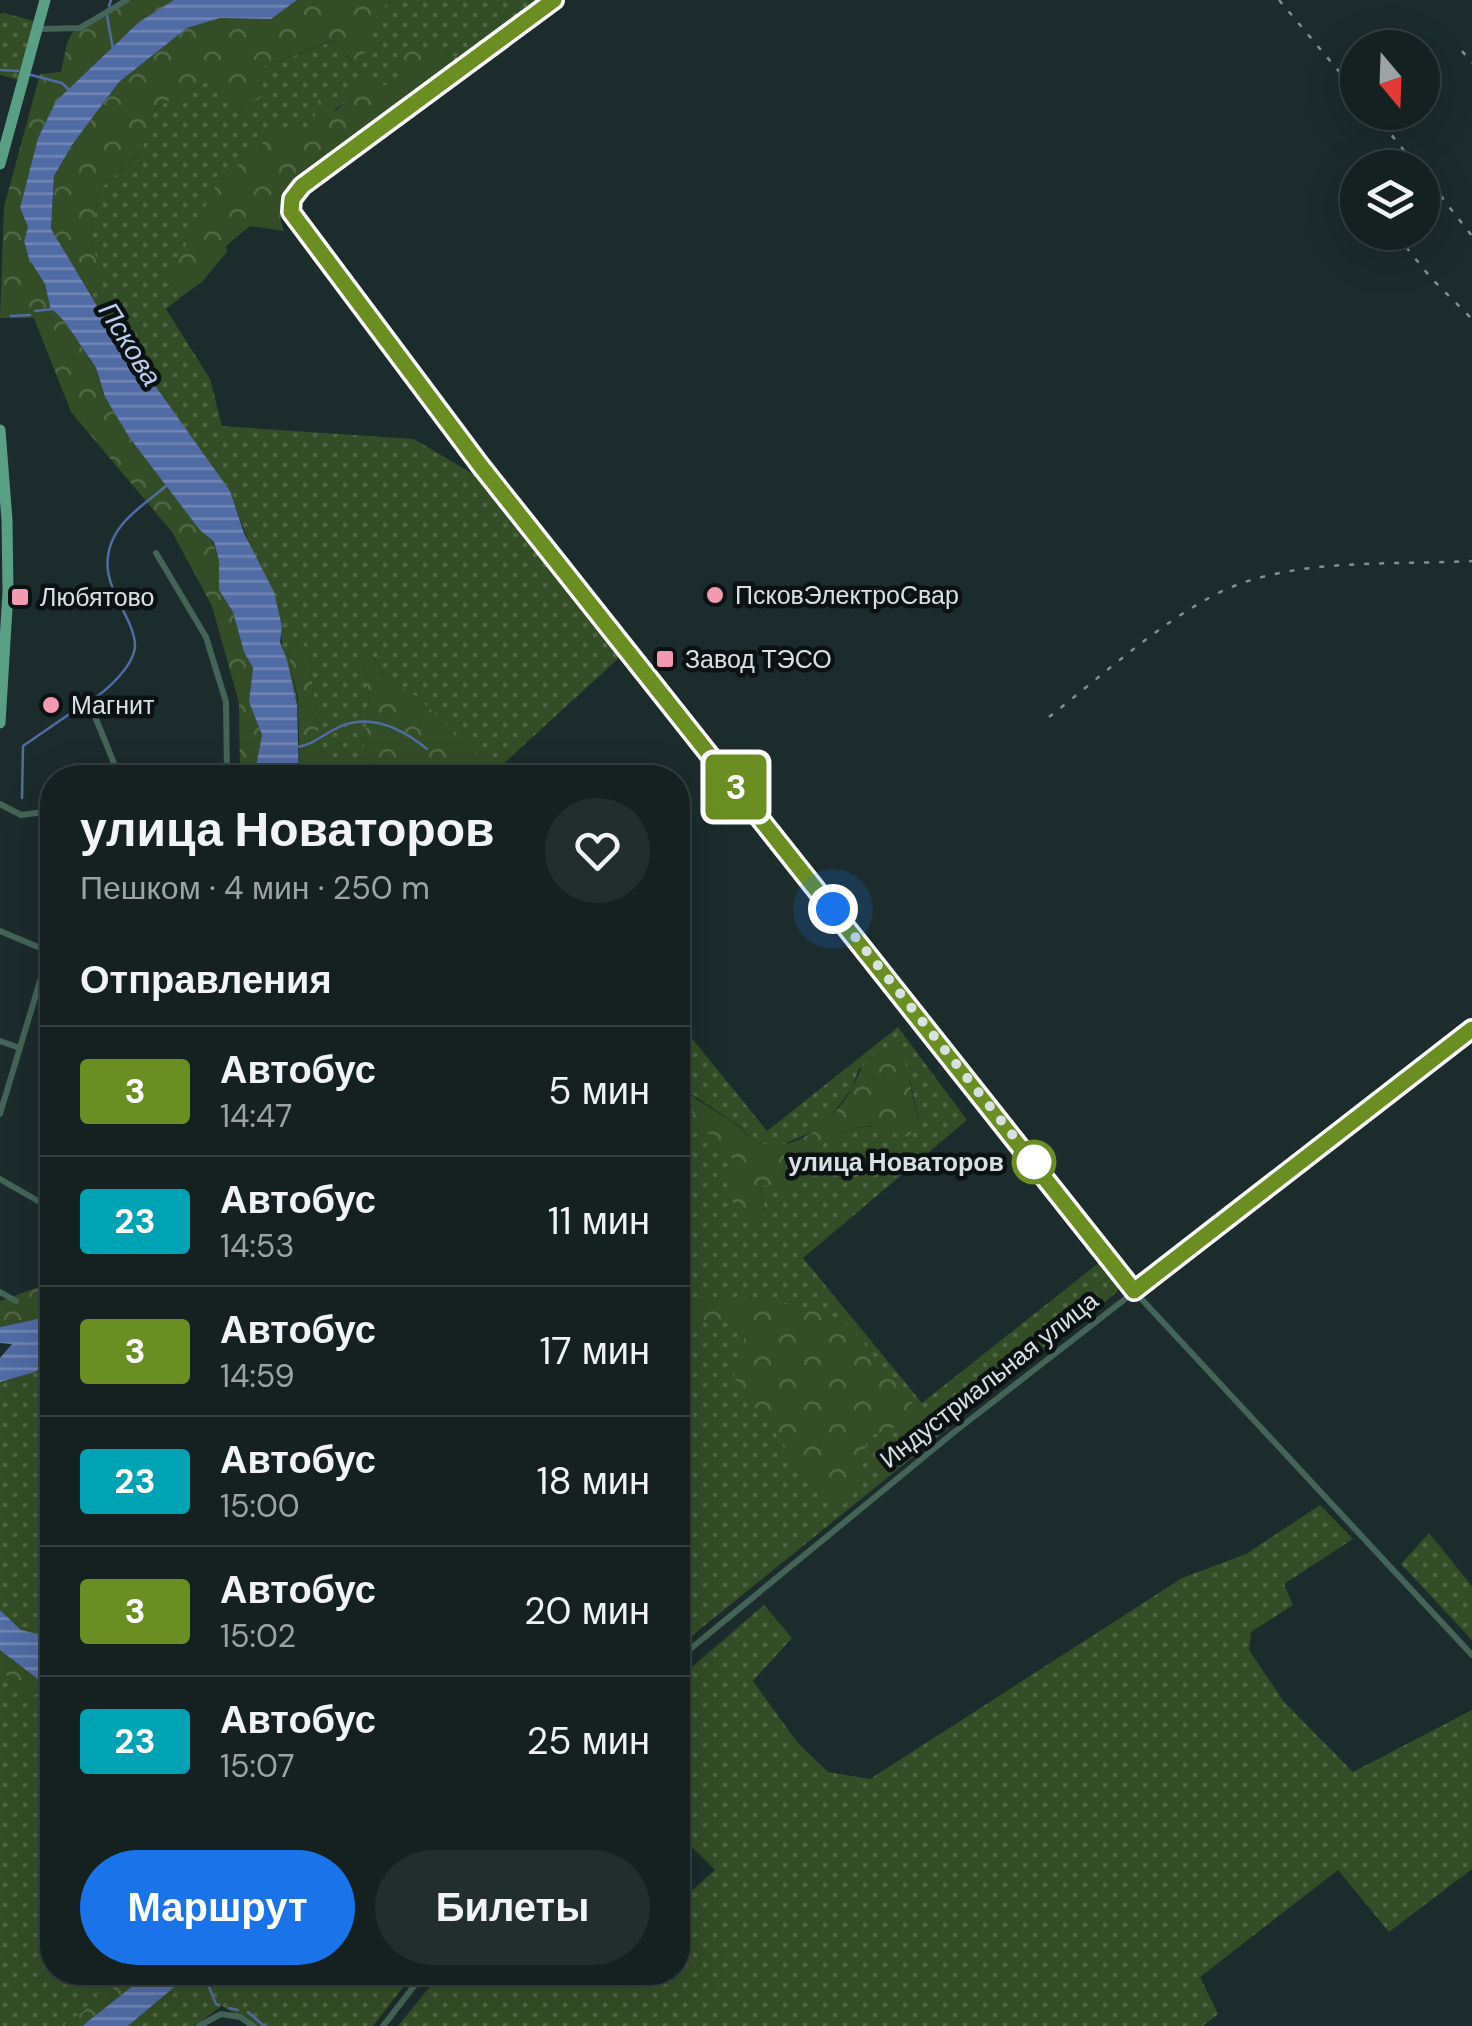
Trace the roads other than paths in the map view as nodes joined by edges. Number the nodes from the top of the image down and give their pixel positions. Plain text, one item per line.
1 (44, 0) edge
2 (127, 0) edge
3 (554, 0) edge
4 (39, 28) junction
5 (2, 145) edge
6 (0, 164) edge
7 (0, 430) edge
8 (4, 520) edge
9 (156, 553) dead end
10 (2, 647) edge
11 (96, 719) dead end
12 (0, 723) edge
13 (115, 765) edge
14 (227, 765) edge
15 (0, 804) edge
16 (40, 813) edge
17 (0, 931) edge
18 (40, 947) edge
19 (40, 986) edge
20 (1472, 1029) edge
21 (0, 1041) edge
22 (20, 1048) junction
23 (0, 1114) edge
24 (0, 1179) edge
25 (40, 1202) edge
26 (1134, 1291) junction
27 (0, 1292) edge
28 (16, 1301) dead end
29 (690, 1649) edge
30 (1472, 1656) edge
31 (414, 1985) edge
32 (199, 2026) edge
33 (252, 2026) edge
34 (383, 2026) edge

1 - 4 main road
2 - 4 street
3 - 26 street
4 - 5 main road
5 - 6 main road
7 - 8 main road
8 - 10 main road
9 - 14 street
10 - 12 main road
11 - 13 street
15 - 16 street
17 - 18 street
19 - 22 street
20 - 26 street, Индустриальная улица
21 - 22 street
22 - 23 street
24 - 25 street
26 - 29 street, Индустриальная улица
26 - 30 street
27 - 28 street
31 - 34 street
32 - 33 street

